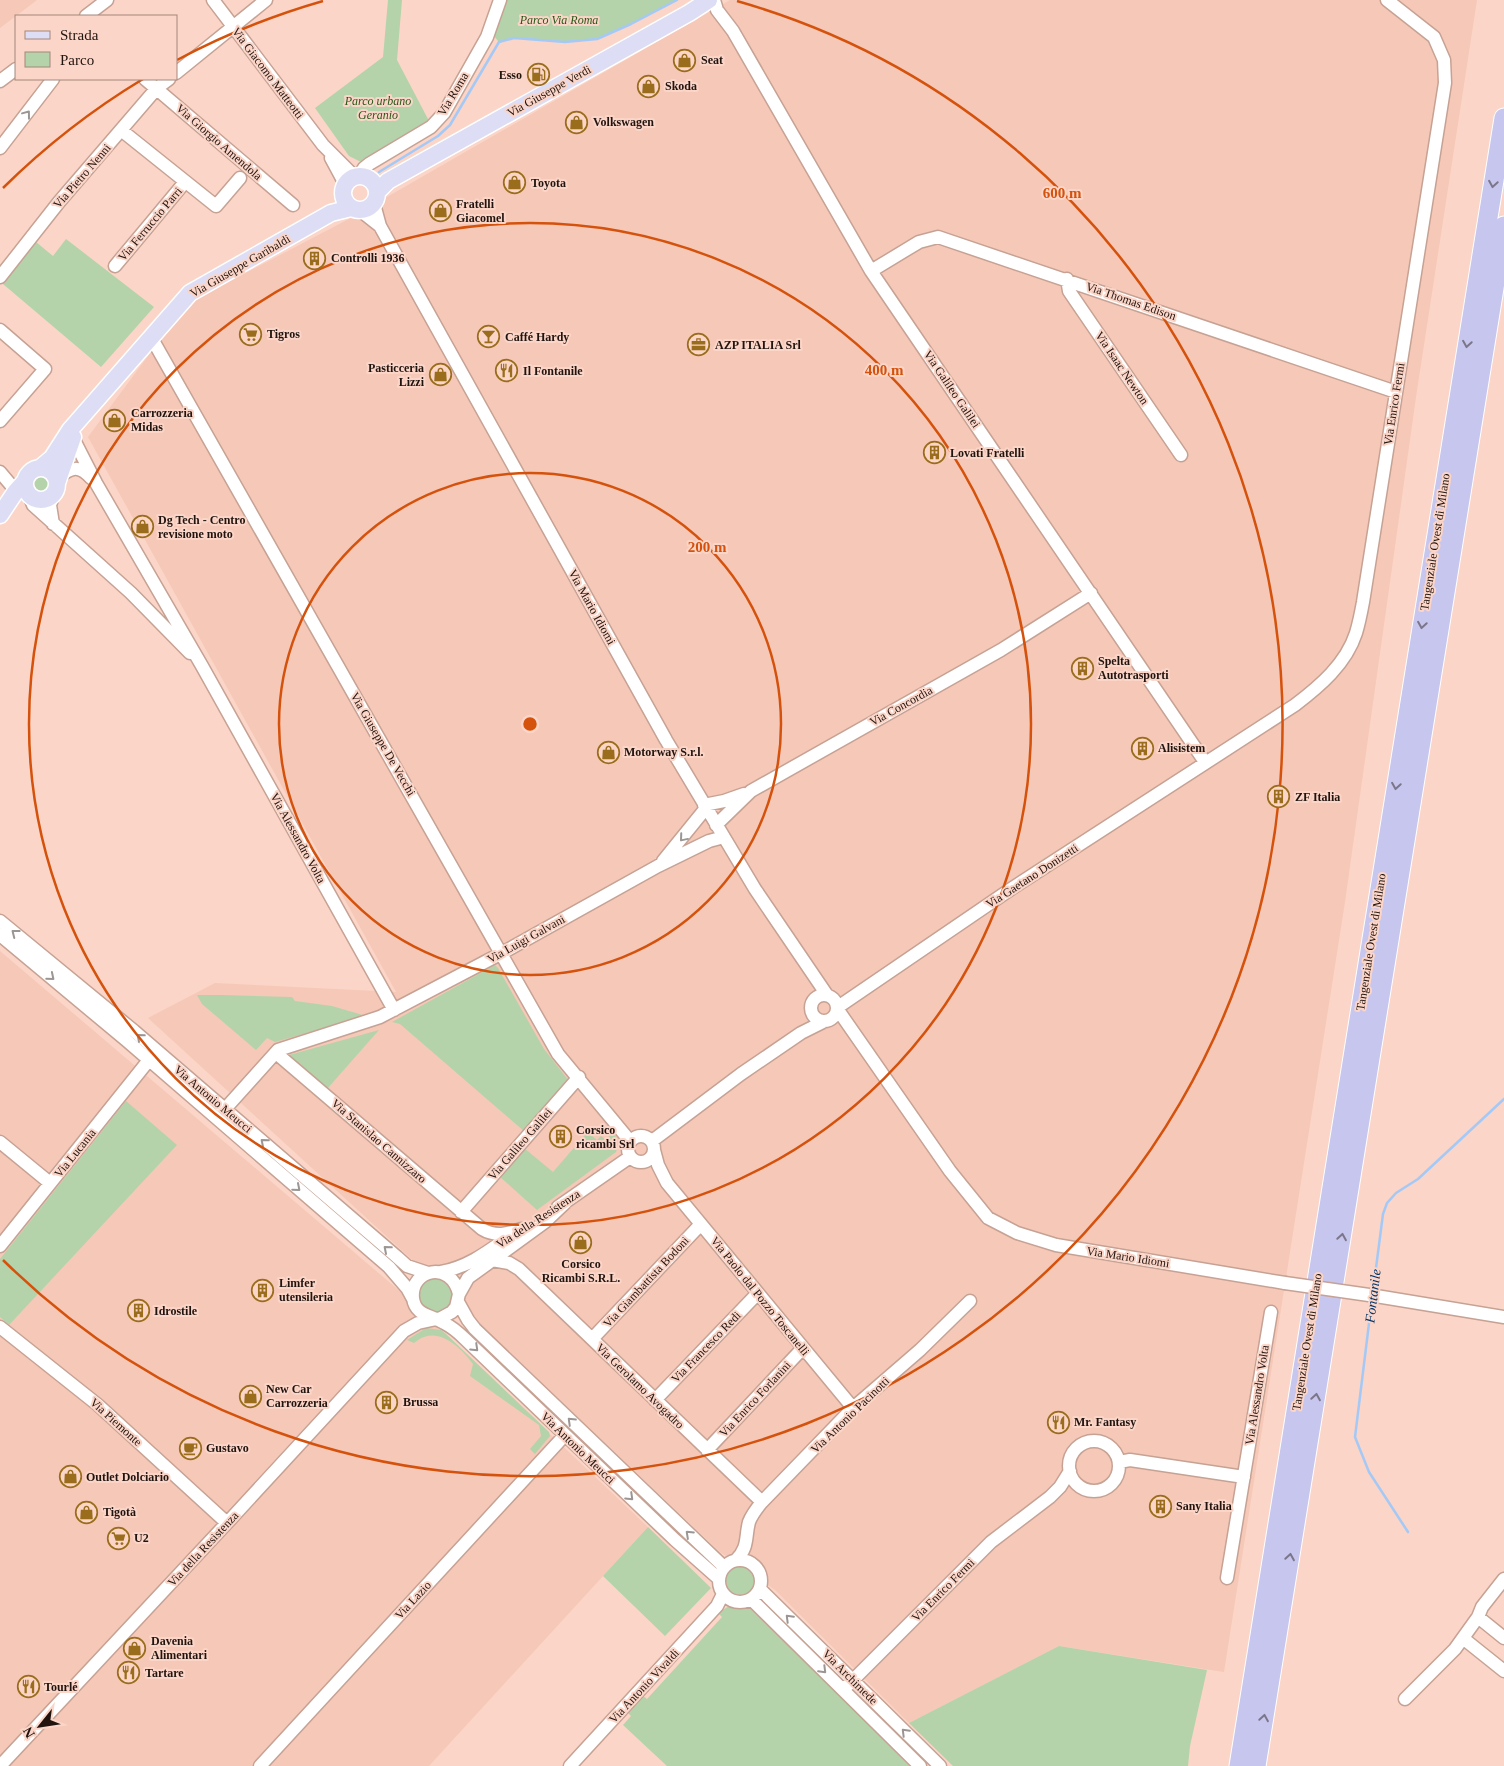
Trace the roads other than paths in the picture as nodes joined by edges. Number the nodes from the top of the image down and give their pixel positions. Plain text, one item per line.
1 (107, 0) edge
2 (212, 0) edge
3 (266, 0) edge
4 (500, 0) edge
5 (709, 0) edge
6 (714, 0) edge
7 (720, 0) edge
8 (1387, 0) edge
9 (87, 15) edge
10 (232, 26) junction
11 (734, 31) junction
12 (15, 70) edge
13 (178, 71) edge
14 (52, 80) edge
15 (146, 80) edge
16 (168, 80) edge
17 (0, 82) edge
18 (157, 88) junction
19 (1504, 118) edge
20 (121, 130) junction
21 (0, 148) edge
22 (240, 178) dead end
23 (185, 182) junction
24 (363, 190) junction
25 (293, 205) dead end
26 (1504, 226) edge
27 (115, 266) dead end
28 (871, 270) junction
29 (0, 277) edge
30 (1067, 279) junction
31 (0, 330) edge
32 (151, 337) junction
33 (1396, 392) junction
34 (0, 421) edge
35 (80, 421) junction
36 (72, 438) junction
37 (1181, 455) dead end
38 (40, 468) junction
39 (3, 475) edge
40 (96, 483) junction
41 (57, 485) junction
42 (26, 489) junction
43 (53, 524) junction
44 (1091, 593) junction
45 (202, 666) junction
46 (1206, 762) junction
47 (751, 791) junction
48 (705, 806) junction
49 (716, 824) junction
50 (724, 837) junction
51 (658, 866) junction
52 (0, 921) edge
53 (0, 935) edge
54 (502, 953) junction
55 (830, 1001) junction
56 (394, 1010) junction
57 (811, 1012) junction
58 (826, 1021) junction
59 (850, 1029) junction
60 (801, 1033) junction
61 (276, 1053) junction
62 (149, 1060) junction
63 (579, 1077) junction
64 (225, 1109) junction
65 (630, 1141) junction
66 (0, 1142) edge
67 (653, 1146) junction
68 (635, 1160) junction
69 (50, 1183) junction
70 (667, 1183) junction
71 (565, 1203) junction
72 (461, 1212) junction
73 (701, 1224) junction
74 (521, 1229) junction
75 (482, 1230) junction
76 (517, 1243) junction
77 (0, 1246) edge
78 (489, 1257) junction
79 (519, 1269) junction
80 (441, 1272) junction
81 (428, 1273) junction
82 (758, 1293) junction
83 (413, 1298) junction
84 (459, 1298) junction
85 (970, 1301) dead end
86 (1270, 1312) dead end
87 (1504, 1317) edge
88 (436, 1318) junction
89 (0, 1327) edge
90 (404, 1331) junction
91 (592, 1339) junction
92 (803, 1348) junction
93 (655, 1400) junction
94 (853, 1408) junction
95 (565, 1435) junction
96 (707, 1450) junction
97 (1119, 1462) junction
98 (1070, 1471) junction
99 (1244, 1477) junction
100 (1085, 1490) junction
101 (1050, 1497) junction
102 (762, 1502) junction
103 (227, 1523) junction
104 (747, 1540) junction
105 (736, 1560) junction
106 (754, 1564) junction
107 (724, 1567) junction
108 (1227, 1578) dead end
109 (719, 1579) junction
110 (1504, 1579) edge
111 (760, 1589) junction
112 (727, 1596) junction
113 (751, 1599) junction
114 (1478, 1617) junction
115 (1504, 1638) edge
116 (1464, 1639) junction
117 (1504, 1671) edge
118 (853, 1680) junction
119 (843, 1690) junction
120 (1405, 1699) dead end
121 (0, 1766) edge
122 (260, 1766) edge
123 (570, 1766) edge
124 (920, 1766) edge
125 (940, 1766) edge
126 (1239, 1766) edge
127 (1256, 1766) edge

1 - 9 street
2 - 10 street, Via Giacomo Matteotti
3 - 10 street
4 - 24 street, Via Roma
5 - 24 main road, Via Giuseppe Verdi
6 - 11 street, Via Galileo Galilei
7 - 11 street, Via Galileo Galilei
8 - 33 street, Via Enrico Fermi
10 - 13 street
10 - 24 street, Via Giacomo Matteotti
11 - 28 street, Via Galileo Galilei
12 - 17 street
21 -> 14 street
15 - 18 street, Via Giorgio Amendola
16 - 18 street, Via Pietro Nenni
18 - 20 street, Via Pietro Nenni
18 - 25 street, Via Giorgio Amendola
19 -> 126 highway, Tangenziale Ovest di Milano
20 - 23 street
20 - 29 street, Via Pietro Nenni
22 - 23 street
23 - 27 street, Via Ferruccio Parri
24 - 32 main road, Via Giuseppe Garibaldi
24 - 48 street, Via Mario Idiomi
127 -> 26 highway, Tangenziale Ovest di Milano
28 - 30 street, Via Thomas Edison
28 - 44 street, Via Galileo Galilei
30 - 33 street, Via Thomas Edison
30 - 37 street, Via Isaac Newton
31 - 34 street
32 - 35 main road, Via Giuseppe Garibaldi
32 - 54 street, Via Giuseppe De Vecchi
33 - 46 street, Via Enrico Fermi
35 - 36 main road, Via Giuseppe Garibaldi
35 - 38 main road, Via Giuseppe Garibaldi
36 - 40 street, Via Alessandro Volta
36 - 41 main road, Via Giuseppe Garibaldi
38 - 41 main road
38 - 42 main road
39 - 42 street, Via Alessandro Volta
40 - 41 street, Via Alessandro Volta
40 - 45 street, Via Alessandro Volta
41 - 42 main road
41 - 43 street
42 - 43 street, Via Alessandro Volta
43 - 45 street, Via Alessandro Volta
44 - 46 street, Via Galileo Galilei
44 - 47 street, Via Concordia
45 - 56 street, Via Alessandro Volta
46 - 55 street, Via Gaetano Donizetti
47 - 48 street
47 - 49 street, Via Concordia
48 - 49 street, Via Mario Idiomi
48 -> 51 street, Via Luigi Galvani
49 - 50 street, Via Mario Idiomi
50 - 51 street, Via Luigi Galvani
50 - 55 street, Via Mario Idiomi
51 - 54 street, Via Luigi Galvani
64 -> 52 street, Via Antonio Meucci
53 -> 62 street, Via Antonio Meucci
54 - 56 street, Via Luigi Galvani
54 - 63 street, Via Giuseppe De Vecchi
55 - 57 street
55 - 58 street
55 - 59 street, Via Mario Idiomi
56 - 61 street, Via Luigi Galvani
57 - 58 street
57 - 60 street
58 - 59 street
58 - 60 street
59 - 87 street, Via Mario Idiomi, bridge
60 - 67 street
61 - 64 street
61 - 72 street, Via Stanislao Cannizzaro
62 - 69 street, Via Lucania
62 -> 83 street, Via Antonio Meucci
63 - 65 street, Via Giuseppe De Vecchi
63 - 72 street, Via Galileo Galilei
81 -> 64 street, Via Antonio Meucci
65 - 67 street
65 - 68 street
66 - 69 street
67 - 68 street
67 - 70 street, Via Paolo dal Pozzo Toscanelli
68 - 70 street, Via Paolo dal Pozzo Toscanelli
68 - 71 street, Via della Resistenza
69 - 77 street, Via Lucania
70 - 73 street, Via Paolo dal Pozzo Toscanelli
71 - 74 street, Via della Resistenza
71 - 76 street
72 - 75 street, Via Stanislao Cannizzaro
73 - 82 street, Via Paolo dal Pozzo Toscanelli
73 - 91 street, Via Giambattista Bodoni
74 - 75 street
74 - 78 street, Via della Resistenza
75 - 78 street
76 - 78 street
76 - 79 street
78 - 79 street, Via Gerolamo Avogadro
78 - 80 street, Via della Resistenza
78 - 84 street
79 - 91 street, Via Gerolamo Avogadro
80 - 81 street
80 - 84 street
81 - 83 street
82 - 92 street, Via Paolo dal Pozzo Toscanelli
82 - 93 street, Via Francesco Redi
83 - 88 street
83 - 90 street, Via della Resistenza
84 - 88 street
107 -> 84 street, Via Antonio Meucci
85 - 94 street, Via Antonio Pacinotti
86 - 99 street, Via Alessandro Volta
88 - 90 street, Via della Resistenza
88 -> 95 street, Via Antonio Meucci
89 - 103 street, Via Piemonte
90 - 103 street, Via della Resistenza
91 - 93 street, Via Gerolamo Avogadro
92 - 94 street, Via Paolo dal Pozzo Toscanelli
92 - 96 street, Via Enrico Forlanini
93 - 96 street, Via Gerolamo Avogadro
94 - 102 street, Via Antonio Pacinotti
95 -> 109 street, Via Antonio Meucci
95 - 122 street, Via Lazio
96 - 102 street, Via Gerolamo Avogadro
97 - 98 street
97 - 99 street
97 - 100 street
98 - 100 street
98 - 101 street
99 - 108 street, Via Alessandro Volta
100 - 101 street
101 - 118 street, Via Enrico Fermi
102 - 104 street, Via Antonio Pacinotti
103 - 121 street, Via della Resistenza
104 - 105 street, Via Antonio Pacinotti
104 - 106 street, Via Antonio Pacinotti
105 - 106 street
105 - 107 street
106 - 111 street
107 - 109 street
109 - 112 street
110 - 114 street
111 - 113 street
118 -> 111 street, Via Archimede
112 - 113 street
112 - 123 street, Via Antonio Vivaldi
113 -> 119 street, Via Archimede
114 - 115 street
114 - 116 street
116 - 117 street
116 - 120 street
118 - 119 street, Via Enrico Fermi
125 -> 118 street, Via Archimede
119 - 124 street, Via Archimede

